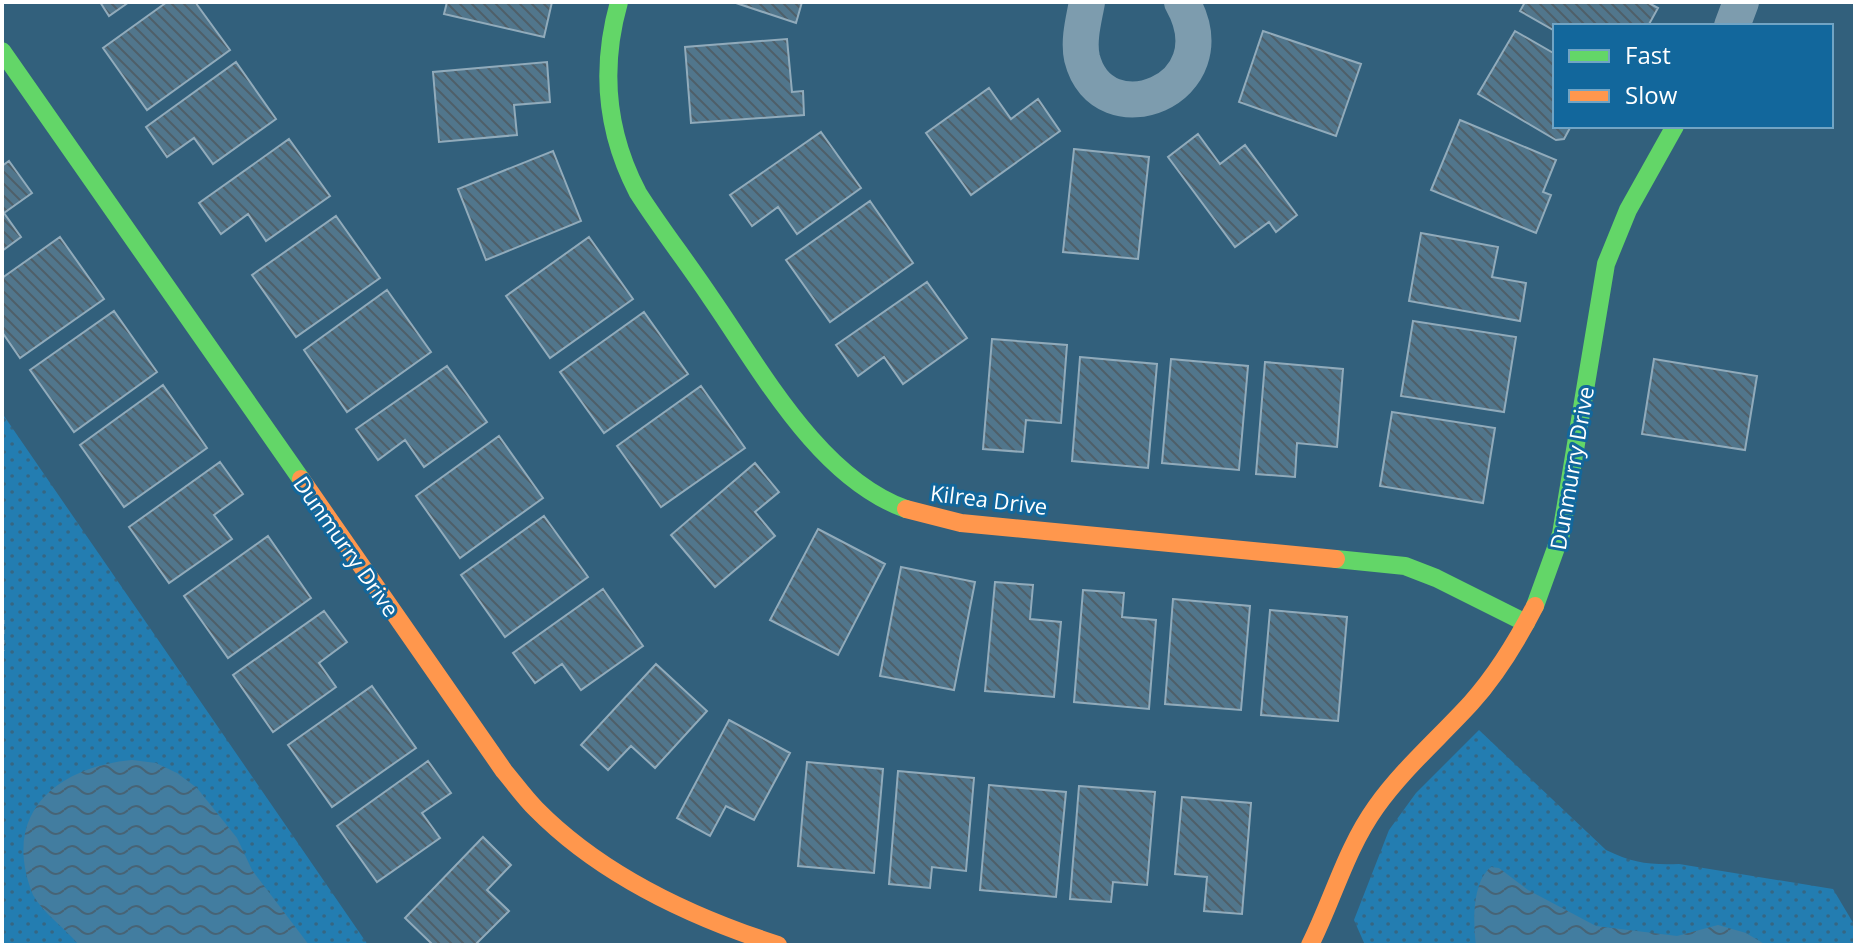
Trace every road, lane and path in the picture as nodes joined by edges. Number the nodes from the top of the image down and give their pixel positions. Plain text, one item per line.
1 (619, 2) edge
2 (1087, 2) edge
3 (1182, 2) edge
4 (1741, 2) edge
5 (1733, 24) edge
6 (2, 51) edge
7 (1674, 128) edge
8 (2, 620) edge
9 (1526, 623) junction
10 (2, 651) edge
11 (778, 945) edge
12 (1310, 945) edge

1 - 9 street, Kilrea Drive
2 - 3 street
4 - 5 street
6 - 11 street, Dunmurry Drive
7 - 9 street, Dunmurry Drive
8 - 10 path
9 - 12 street, Dunmurry Drive

